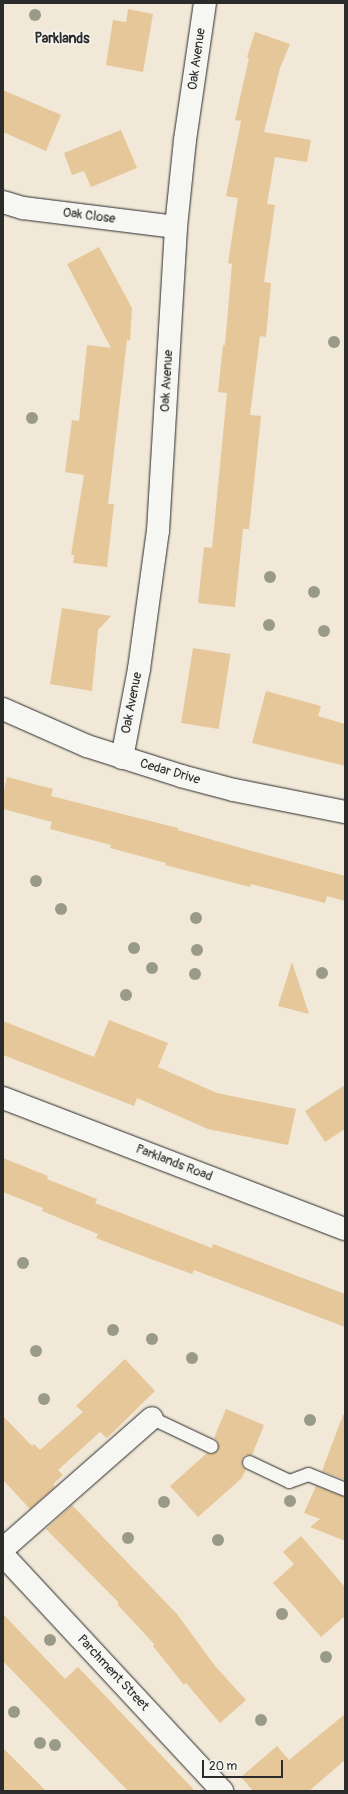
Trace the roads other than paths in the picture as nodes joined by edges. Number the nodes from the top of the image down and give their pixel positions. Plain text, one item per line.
1 (205, 3) edge
2 (3, 202) edge
3 (176, 227) junction
4 (3, 709) edge
5 (122, 758) junction
6 (345, 812) edge
7 (3, 1098) edge
8 (345, 1228) edge
9 (152, 1418) joint
10 (211, 1446) dead end
11 (249, 1462) dead end
12 (345, 1489) edge
13 (3, 1549) edge
14 (3, 1555) edge
15 (222, 1791) edge

1 - 3 street, Oak Avenue
2 - 3 street, Oak Close
3 - 5 street, Oak Avenue
4 - 5 street, Cedar Drive
5 - 6 street, Cedar Drive
7 - 8 street, Parklands Road
9 - 10 lane
9 - 13 street
11 - 12 lane
14 - 15 street, Parchment Street

